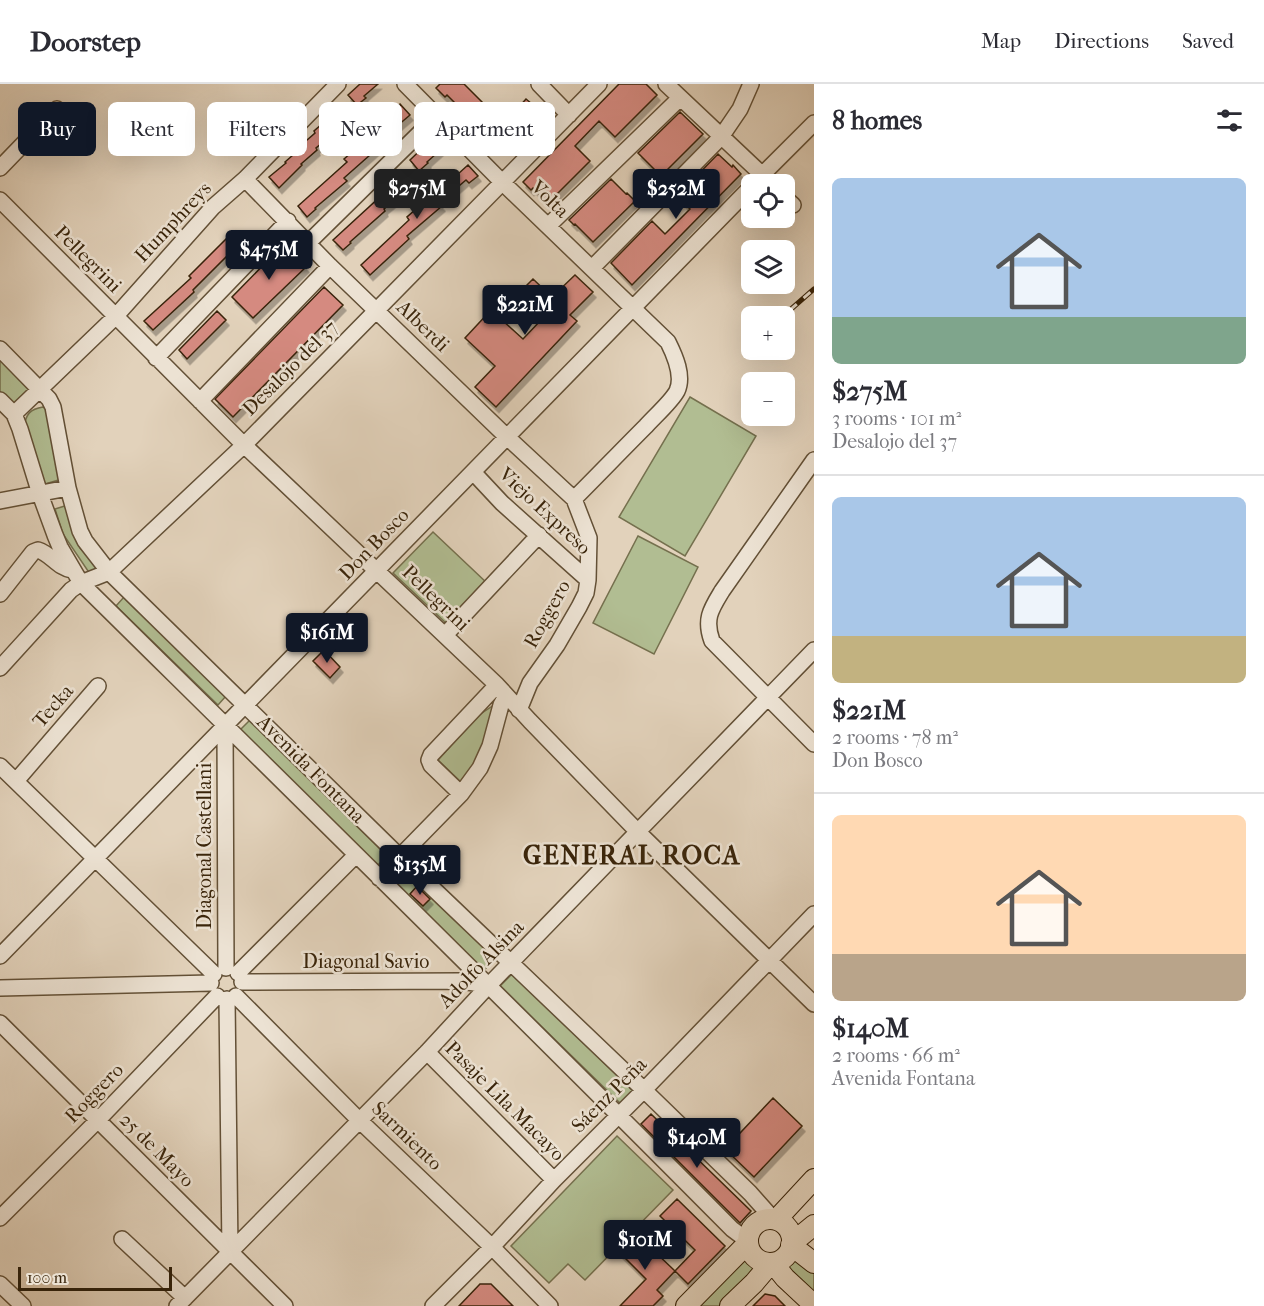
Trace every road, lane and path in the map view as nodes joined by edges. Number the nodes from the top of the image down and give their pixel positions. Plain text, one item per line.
1 (338, 84) edge
2 (405, 84) edge
3 (539, 84) edge
4 (599, 84) edge
5 (666, 84) edge
6 (751, 84) edge
7 (680, 98) junction
8 (423, 102) edge
9 (569, 115) junction
10 (814, 123) edge
11 (721, 137) junction
12 (414, 139) edge
13 (18, 149) edge
14 (476, 156) edge
15 (0, 168) edge
16 (752, 174) edge
17 (767, 174) edge
18 (245, 179) junction
19 (502, 182) junction
20 (0, 200) edge
21 (741, 201) edge
22 (288, 221) junction
23 (548, 226) junction
24 (308, 243) junction
25 (330, 266) junction
26 (592, 268) junction
27 (633, 308) junction
28 (377, 310) junction
29 (115, 317) junction
30 (0, 349) edge
31 (156, 358) junction
32 (40, 390) junction
33 (0, 400) edge
34 (200, 401) junction
35 (14, 414) junction
36 (507, 437) junction
37 (244, 445) junction
38 (814, 460) edge
39 (473, 472) junction
40 (809, 480) edge
41 (68, 488) junction
42 (40, 494) junction
43 (574, 499) junction
44 (0, 501) edge
45 (538, 535) junction
46 (377, 570) junction
47 (109, 572) junction
48 (77, 577) junction
49 (588, 580) junction
50 (0, 594) edge
51 (445, 635) junction
52 (814, 650) edge
53 (0, 668) edge
54 (98, 686) dead end
55 (501, 690) junction
56 (767, 698) junction
57 (246, 705) junction
58 (519, 710) junction
59 (225, 725) junction
60 (814, 744) edge
61 (0, 766) edge
62 (16, 781) junction
63 (461, 794) junction
64 (638, 832) junction
65 (356, 855) junction
66 (399, 856) junction
67 (96, 858) junction
68 (379, 878) junction
69 (814, 914) edge
70 (0, 956) edge
71 (769, 960) junction
72 (512, 963) junction
73 (226, 984) junction
74 (489, 985) junction
75 (0, 988) edge
76 (814, 1004) edge
77 (0, 1023) edge
78 (427, 1052) junction
79 (644, 1090) junction
80 (619, 1115) junction
81 (98, 1120) junction
82 (359, 1120) junction
83 (814, 1179) edge
84 (554, 1180) junction
85 (0, 1218) edge
86 (775, 1220) junction
87 (814, 1225) edge
88 (122, 1239) dead end
89 (748, 1242) junction
90 (792, 1244) junction
91 (492, 1247) junction
92 (230, 1252) junction
93 (772, 1263) junction
94 (814, 1263) edge
95 (0, 1284) edge
96 (181, 1302) edge
97 (814, 1305) edge
98 (23, 1306) edge
99 (285, 1306) edge
100 (434, 1306) edge
101 (550, 1306) edge
102 (686, 1306) edge
103 (730, 1306) edge

1 - 18 street, Humphreys
2 - 8 street, Volta
3 - 9 street
4 - 9 street, Desalojo del 37
5 - 7 street
6 - 11 street
7 - 11 street
7 - 23 street
9 - 19 street, Desalojo del 37
10 - 17 street, Don Bosco
11 - 16 street
11 - 26 street
12 - 24 street
13 - 15 street
14 - 19 street, Volta
18 - 22 street, Alberdi
18 - 29 street, Humphreys
19 - 23 street, Volta
19 - 28 street, Desalojo del 37
20 - 29 street, Pellegrini
21 - 27 street, Don Bosco
22 - 24 street, Alberdi
22 - 31 street
23 - 26 street, Volta
24 - 25 street, Alberdi
25 - 28 street, Alberdi
25 - 34 street
26 - 27 street, Volta
27 - 36 street, Don Bosco
27 - 43 street, Volta
28 - 36 street, Alberdi
28 - 37 street, Desalojo del 37
29 - 31 street, Pellegrini
29 - 32 street, Humphreys
30 - 32 street, Avenida Fontana
31 - 34 street, Pellegrini
32 - 35 street, Humphreys
32 - 41 street, Avenida Fontana
33 - 35 street, Avenida Fontana
34 - 37 street, Pellegrini
35 - 42 street, Avenida Fontana
36 - 39 street, Don Bosco
36 - 43 street, Alberdi
37 - 46 street, Pellegrini
37 - 47 street, Desalojo del 37
38 - 40 street
39 - 45 street, Viejo Expreso
39 - 46 street, Don Bosco
40 - 56 street
41 - 42 street
41 - 47 street, Avenida Fontana
42 - 44 street
42 - 48 street, Avenida Fontana
43 - 49 street, Roggero
45 - 49 street, Viejo Expreso
45 - 51 street
46 - 51 street, Pellegrini
46 - 57 street, Don Bosco
47 - 48 street, Desalojo del 37
47 - 57 street, Avenida Fontana
48 - 50 street
48 - 53 street, Desalojo del 37
48 - 59 street, Avenida Fontana
49 - 58 street, Roggero
51 - 55 street, Pellegrini
52 - 56 street, Adolfo Alsina
54 - 62 street, Tecka
55 - 58 street, Pellegrini
55 - 63 street
55 - 63 street
56 - 60 street
56 - 64 street, Adolfo Alsina
57 - 59 street, Don Bosco
57 - 66 street, Avenida Fontana
58 - 64 street, Pellegrini
59 - 65 street, Avenida Fontana
59 - 67 street, Don Bosco
59 - 73 street, Diagonal Castellani
61 - 62 street, Sarmiento
62 - 67 street, Sarmiento
63 - 66 street
64 - 71 street, Pellegrini
64 - 72 street, Adolfo Alsina
65 - 68 street, Avenida Fontana
65 - 73 street, Roggero
66 - 68 street
66 - 72 street, Avenida Fontana
67 - 70 street, Don Bosco
67 - 73 street, Sarmiento
68 - 74 street, Avenida Fontana
69 - 71 street, Sáenz Peña
71 - 76 street, Pellegrini
71 - 79 street, Sáenz Peña
72 - 74 street, Adolfo Alsina
72 - 79 street, Avenida Fontana
73 - 74 street, Diagonal Savio
73 - 75 street, Diagonal Savio
73 - 81 street, Roggero
73 - 82 street, Sarmiento
73 - 92 street, Diagonal Castellani
74 - 78 street, Adolfo Alsina
74 - 80 street, Avenida Fontana
77 - 81 street, 25 de Mayo
78 - 82 street, Adolfo Alsina
78 - 84 street, Pasaje Lila Macayo
79 - 80 street, Sáenz Peña
79 - 86 street, Avenida Fontana
80 - 84 street, Sáenz Peña
80 - 89 street, Avenida Fontana
81 - 85 street, Roggero
81 - 92 street, 25 de Mayo
82 - 91 street, Sarmiento
82 - 92 street, Adolfo Alsina
83 - 86 main road
84 - 91 street, Sáenz Peña
86 - 89 main road
86 - 90 main road
87 - 90 main road
88 - 96 street
89 - 93 main road
89 - 102 main road
90 - 93 main road
90 - 94 main road
91 - 100 street, Sáenz Peña
91 - 101 street, Sarmiento
92 - 96 street, Adolfo Alsina
92 - 99 street, 25 de Mayo
93 - 97 main road
93 - 103 main road
95 - 98 street

